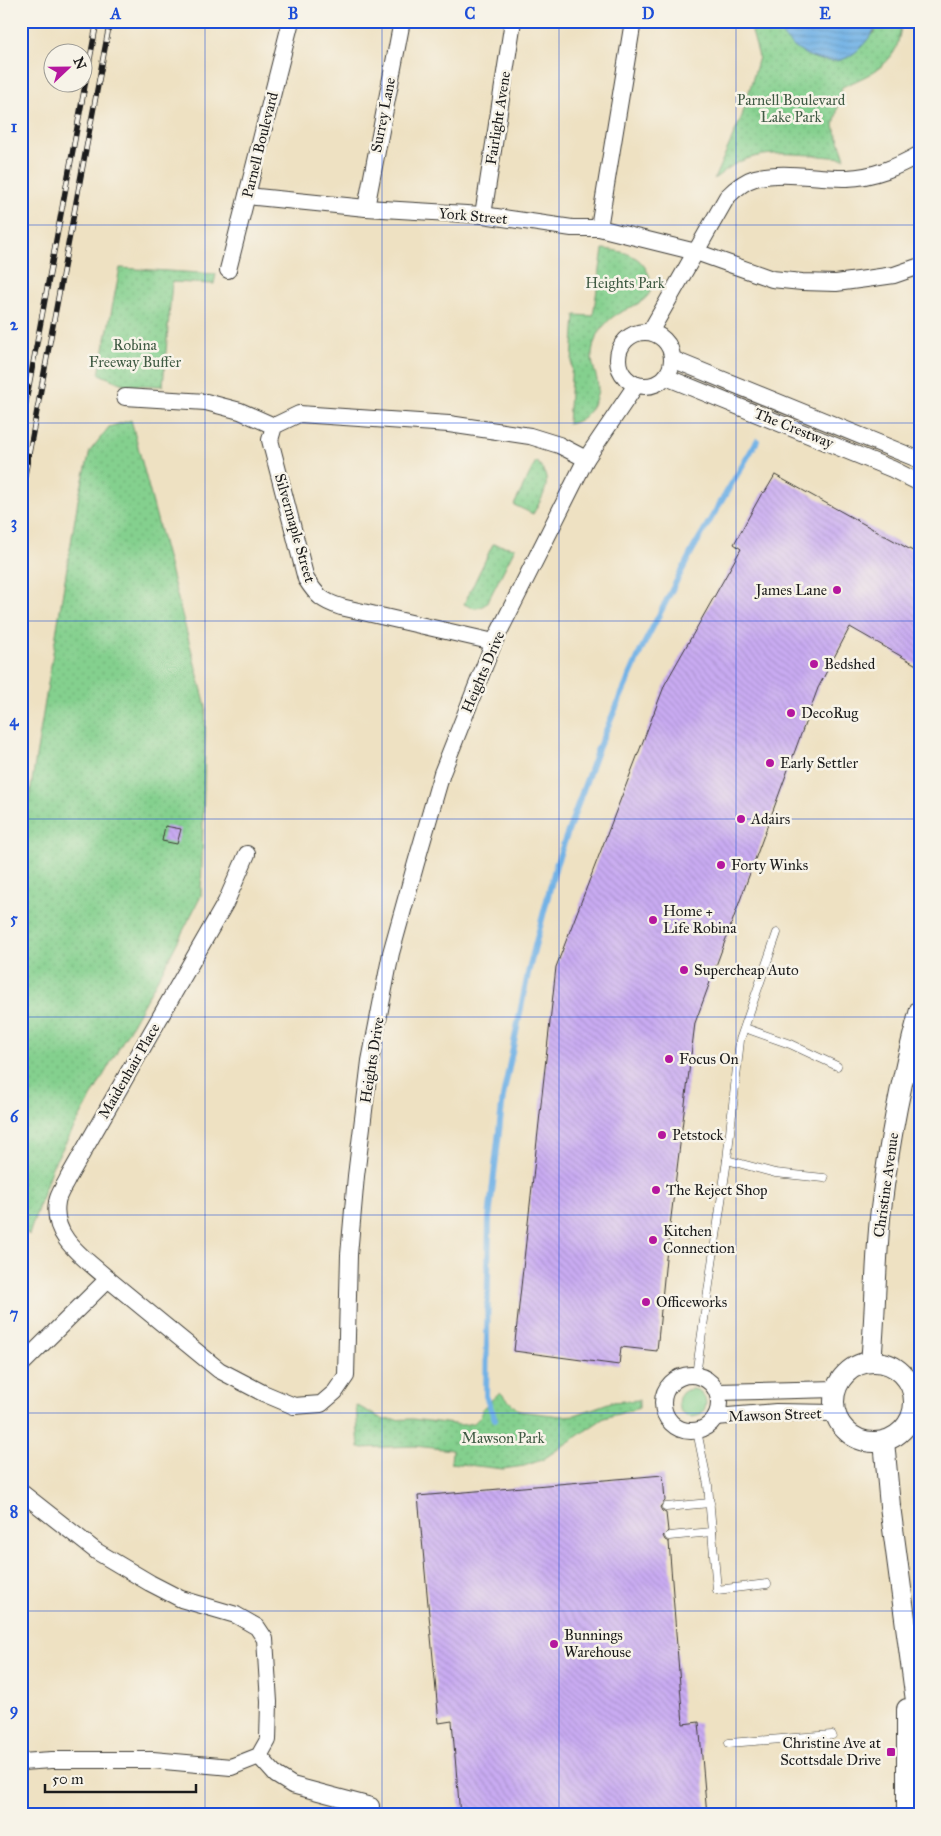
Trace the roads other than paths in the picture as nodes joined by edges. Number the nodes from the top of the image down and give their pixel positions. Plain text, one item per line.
1 (292, 21) edge
2 (402, 21) edge
3 (513, 21) edge
4 (633, 21) edge
5 (920, 154) edge
6 (247, 196) junction
7 (366, 208) junction
8 (483, 215) junction
9 (599, 228) junction
10 (696, 252) junction
11 (920, 266) edge
12 (228, 270) dead end
13 (650, 332) junction
14 (672, 359) junction
15 (666, 377) junction
16 (636, 385) junction
17 (126, 398) dead end
18 (274, 426) junction
19 (586, 459) junction
20 (920, 460) edge
21 (920, 483) edge
22 (494, 642) junction
23 (247, 854) dead end
24 (777, 933) dead end
25 (920, 1010) edge
26 (745, 1028) junction
27 (837, 1066) dead end
28 (727, 1160) junction
29 (824, 1178) dead end
30 (108, 1279) junction
31 (872, 1362) junction
32 (21, 1365) edge
33 (696, 1375) junction
34 (915, 1385) edge
35 (836, 1389) junction
36 (717, 1392) junction
37 (835, 1413) junction
38 (716, 1417) junction
39 (915, 1417) edge
40 (697, 1431) junction
41 (884, 1440) junction
42 (21, 1492) edge
43 (710, 1503) junction
44 (666, 1508) dead end
45 (712, 1532) junction
46 (668, 1536) dead end
47 (768, 1584) dead end
48 (907, 1636) junction
49 (920, 1731) edge
50 (832, 1736) dead end
51 (729, 1743) dead end
52 (260, 1756) junction
53 (21, 1762) edge
54 (370, 1806) dead end
55 (907, 1815) edge

1 - 6 street, Parnell Boulevard
2 - 7 street, Surrey Lane
3 - 8 street, Fairlight Avene
4 - 9 street
5 - 10 street
6 - 7 street, York Street
6 - 12 street, Parnell Boulevard
7 - 8 street, York Street
8 - 9 street, York Street
9 - 10 street, York Street
10 - 11 street, York Street
10 - 13 street
13 - 14 street
13 - 16 street
14 - 15 street
14 - 20 street, The Crestway
15 - 16 street
15 - 21 street, The Crestway
16 - 19 street, Heights Drive
17 - 18 street
18 - 19 street
18 - 22 street, Silvermaple Street
19 - 22 street, Heights Drive
22 - 30 street, Heights Drive
23 - 30 street, Maidenhair Place
24 - 26 lane
25 - 31 street, Christine Avenue
26 - 27 lane
26 - 28 lane
28 - 29 lane
28 - 33 lane
30 - 32 street
31 - 34 street
31 - 35 street
33 - 36 street
33 - 40 street
34 - 39 street
35 - 36 street, Mawson Street
35 - 37 street
36 - 38 street
37 - 38 street, Mawson Street
37 - 41 street
38 - 40 street
39 - 41 street
40 - 43 lane
41 - 48 street
42 - 52 street
43 - 44 lane
43 - 45 lane
45 - 46 lane
45 - 47 lane
48 - 49 street
48 - 55 street
50 - 51 lane
52 - 53 street
52 - 54 street

